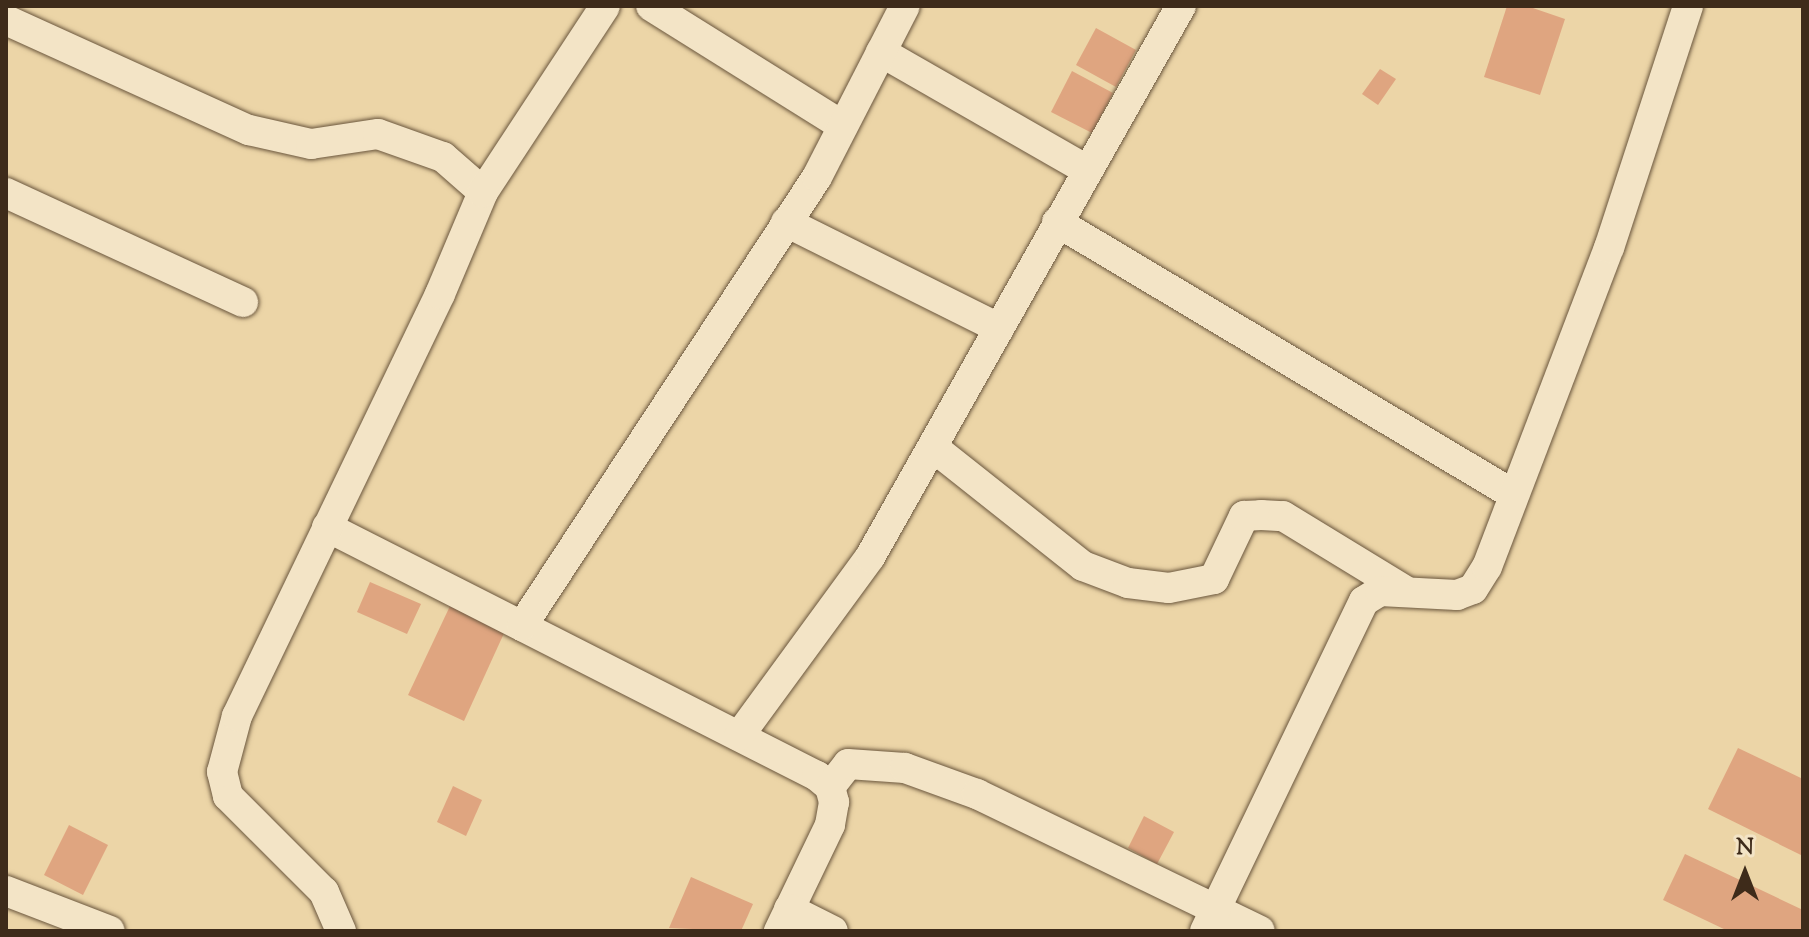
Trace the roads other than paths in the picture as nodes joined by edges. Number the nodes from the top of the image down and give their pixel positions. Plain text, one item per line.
1 (605, 6) edge
2 (651, 6) edge
3 (905, 6) edge
4 (1181, 6) edge
5 (1688, 6) edge
6 (6, 20) edge
7 (881, 52) junction
8 (843, 126) junction
9 (1087, 170) junction
10 (483, 192) junction
11 (6, 193) edge
12 (786, 222) junction
13 (1057, 222) junction
14 (243, 302) dead end
15 (999, 328) junction
16 (934, 448) junction
17 (1514, 495) junction
18 (327, 527) junction
19 (1404, 590) junction
20 (522, 626) junction
21 (739, 736) junction
22 (830, 787) junction
23 (6, 891) edge
24 (784, 920) edge
25 (1210, 921) edge
26 (110, 931) edge
27 (341, 931) edge
28 (833, 931) edge
29 (1260, 931) edge

1 - 10 street
2 - 8 street
3 - 7 street
4 - 9 street
5 - 17 street
6 - 10 street
7 - 8 street
7 - 9 street
8 - 12 street
9 - 13 street
10 - 18 street
11 - 14 street
12 - 15 street
12 - 20 street
13 - 15 street
13 - 17 street
15 - 16 street
16 - 19 street
16 - 21 street
17 - 19 street
18 - 20 street
18 - 27 street
19 - 25 street
20 - 21 street
21 - 22 street
22 - 24 street
22 - 25 street
23 - 26 street
24 - 28 street
25 - 29 street

